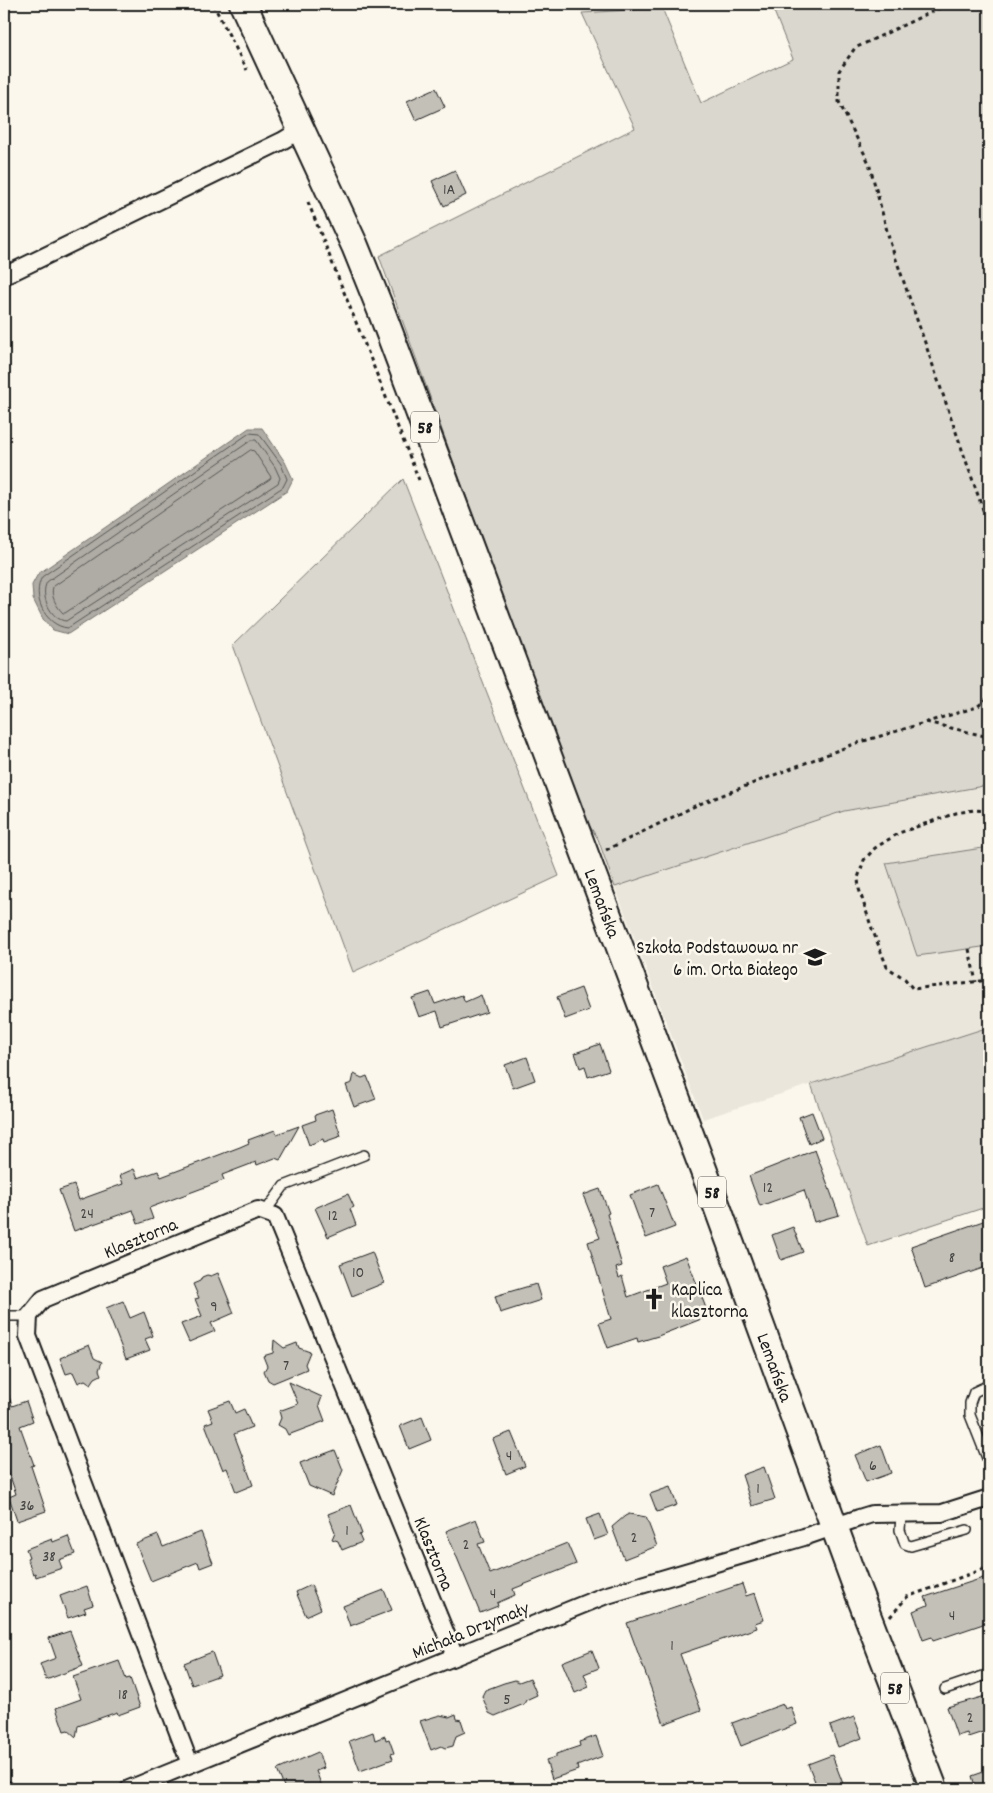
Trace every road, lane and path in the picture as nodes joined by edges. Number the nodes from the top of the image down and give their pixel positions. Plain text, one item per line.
1 (243, 4) edge
2 (948, 4) edge
3 (302, 129) junction
4 (4, 276) edge
5 (989, 527) edge
6 (989, 697) edge
7 (925, 722) junction
8 (989, 737) edge
9 (989, 811) edge
10 (587, 860) junction
11 (969, 949) dead end
12 (989, 980) edge
13 (976, 982) junction
14 (364, 1155) dead end
15 (265, 1212) junction
16 (4, 1316) edge
17 (29, 1316) junction
18 (989, 1385) edge
19 (989, 1463) edge
20 (989, 1498) edge
21 (901, 1515) junction
22 (834, 1526) junction
23 (967, 1530) dead end
24 (989, 1567) edge
25 (958, 1580) junction
26 (960, 1585) dead end
27 (927, 1589) junction
28 (930, 1596) dead end
29 (888, 1619) dead end
30 (455, 1656) junction
31 (989, 1674) edge
32 (945, 1689) dead end
33 (190, 1764) junction
34 (129, 1789) edge
35 (934, 1789) edge

1 - 3 main road, 58
2 - 5 path
3 - 4 street
3 - 10 main road, 58
6 - 7 path
7 - 8 path
7 - 10 path
9 - 13 path
10 - 22 main road, Lemańska / 58
11 - 13 path
12 - 13 path
14 - 15 lane
15 - 17 street, Klasztorna
15 - 30 street, Klasztorna
16 - 17 lane
17 - 33 street
18 - 19 lane
20 - 21 street, Michała Drzymały
21 - 22 street, Michała Drzymały
21 - 23 lane
22 - 30 street, Michała Drzymały
22 - 35 main road, Lemańska / 58
24 - 25 path
25 - 26 path
25 - 27 path
27 - 28 path
27 - 29 path
30 - 33 street, Michała Drzymały
31 - 32 lane
33 - 34 street, Michała Drzymały

